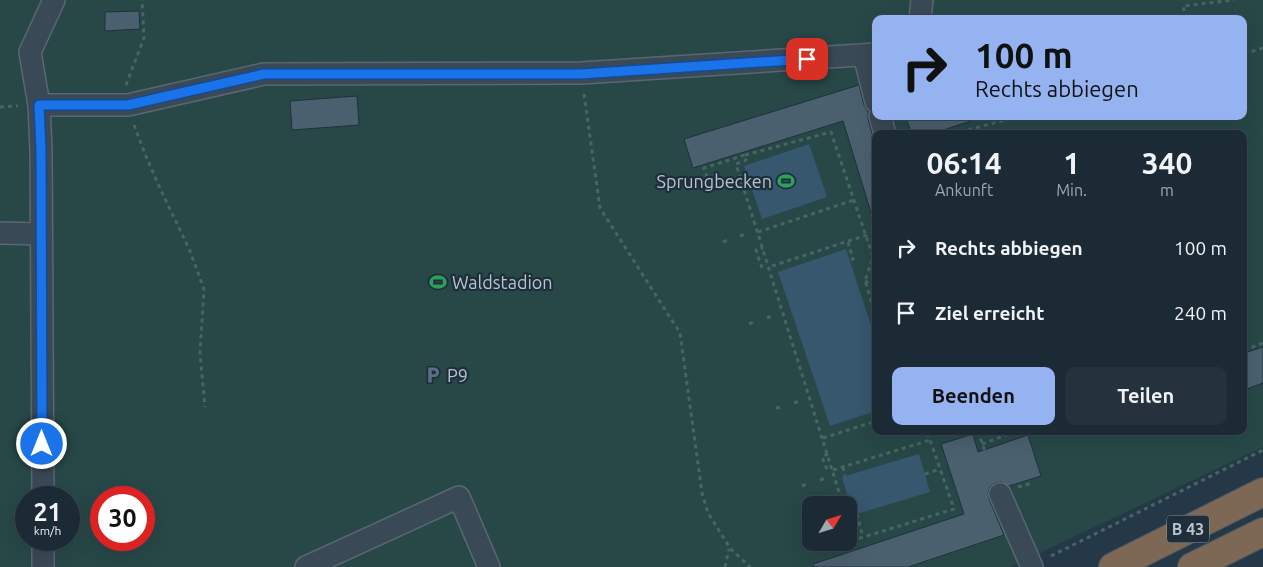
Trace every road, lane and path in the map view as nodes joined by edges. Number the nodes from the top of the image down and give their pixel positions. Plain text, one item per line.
1 (54, 0) edge
2 (142, 0) edge
3 (922, 0) edge
4 (1234, 0) edge
5 (920, 15) edge
6 (1185, 15) edge
7 (1263, 48) edge
8 (1247, 53) edge
9 (870, 55) edge
10 (872, 71) edge
11 (581, 74) junction
12 (39, 105) junction
13 (128, 105) junction
14 (1005, 120) edge
15 (968, 130) edge
16 (745, 155) junction
17 (726, 160) junction
18 (728, 166) dead end
19 (707, 177) dead end
20 (854, 200) junction
21 (758, 232) junction
22 (0, 233) edge
23 (41, 234) junction
24 (746, 234) dead end
25 (872, 234) edge
26 (740, 236) dead end
27 (866, 236) junction
28 (728, 240) dead end
29 (723, 242) dead end
30 (848, 242) junction
31 (763, 248) junction
32 (872, 254) edge
33 (872, 260) edge
34 (849, 261) dead end
35 (772, 266) dead end
36 (762, 268) dead end
37 (865, 281) junction
38 (872, 285) edge
39 (872, 303) edge
40 (772, 316) dead end
41 (766, 318) dead end
42 (754, 322) dead end
43 (749, 324) dead end
44 (1263, 343) edge
45 (1247, 349) edge
46 (799, 401) dead end
47 (794, 403) dead end
48 (205, 407) dead end
49 (781, 407) dead end
50 (776, 408) dead end
51 (872, 422) edge
52 (928, 435) edge
53 (1006, 435) edge
54 (823, 438) junction
55 (930, 440) junction
56 (982, 444) dead end
57 (1263, 450) edge
58 (828, 454) junction
59 (842, 467) junction
60 (940, 468) junction
61 (833, 470) junction
62 (828, 472) dead end
63 (925, 474) dead end
64 (845, 476) dead end
65 (825, 478) dead end
66 (820, 480) dead end
67 (807, 484) dead end
68 (43, 486) edge
69 (802, 486) dead end
70 (1263, 492) edge
71 (1000, 494) dead end
72 (840, 496) edge
73 (858, 518) edge
74 (1263, 532) edge
75 (863, 537) junction
76 (858, 539) edge
77 (730, 548) junction
78 (43, 551) edge
79 (1032, 566) edge
80 (43, 567) edge
81 (306, 567) edge
82 (489, 567) edge
83 (725, 567) edge
84 (750, 567) edge
85 (1113, 567) edge
86 (1192, 567) edge

1 - 12 street
2 - 13 path
3 - 5 street
4 - 6 path
7 - 8 path
9 - 10 street
9 - 11 street
11 - 13 street
11 - 77 path
12 - 13 street
12 - 23 street
13 - 48 path
14 - 15 path
16 - 17 path
16 - 20 path
16 - 21 path
17 - 18 path
17 - 19 path
20 - 21 path
20 - 27 path
21 - 31 path
22 - 23 street
23 - 68 street
24 - 26 path
25 - 27 path
27 - 30 path
27 - 32 path
28 - 29 path
30 - 34 path
30 - 35 path
31 - 36 path
31 - 54 path
33 - 37 path
37 - 38 path
37 - 39 path
40 - 41 path
42 - 43 path
44 - 45 path
46 - 47 path
49 - 50 path
51 - 54 path
52 - 55 path
53 - 56 path
54 - 58 path
55 - 59 path
55 - 60 path
57 - 79 path
58 - 61 path
58 - 62 path
59 - 61 path
59 - 64 path
60 - 63 path
60 - 75 path
61 - 72 path
65 - 66 path
67 - 69 path
70 - 85 highway, B 43
71 - 79 street
73 - 75 path
74 - 86 highway, B 43
75 - 76 path
77 - 83 path
77 - 84 path
78 - 80 street
81 - 82 street

